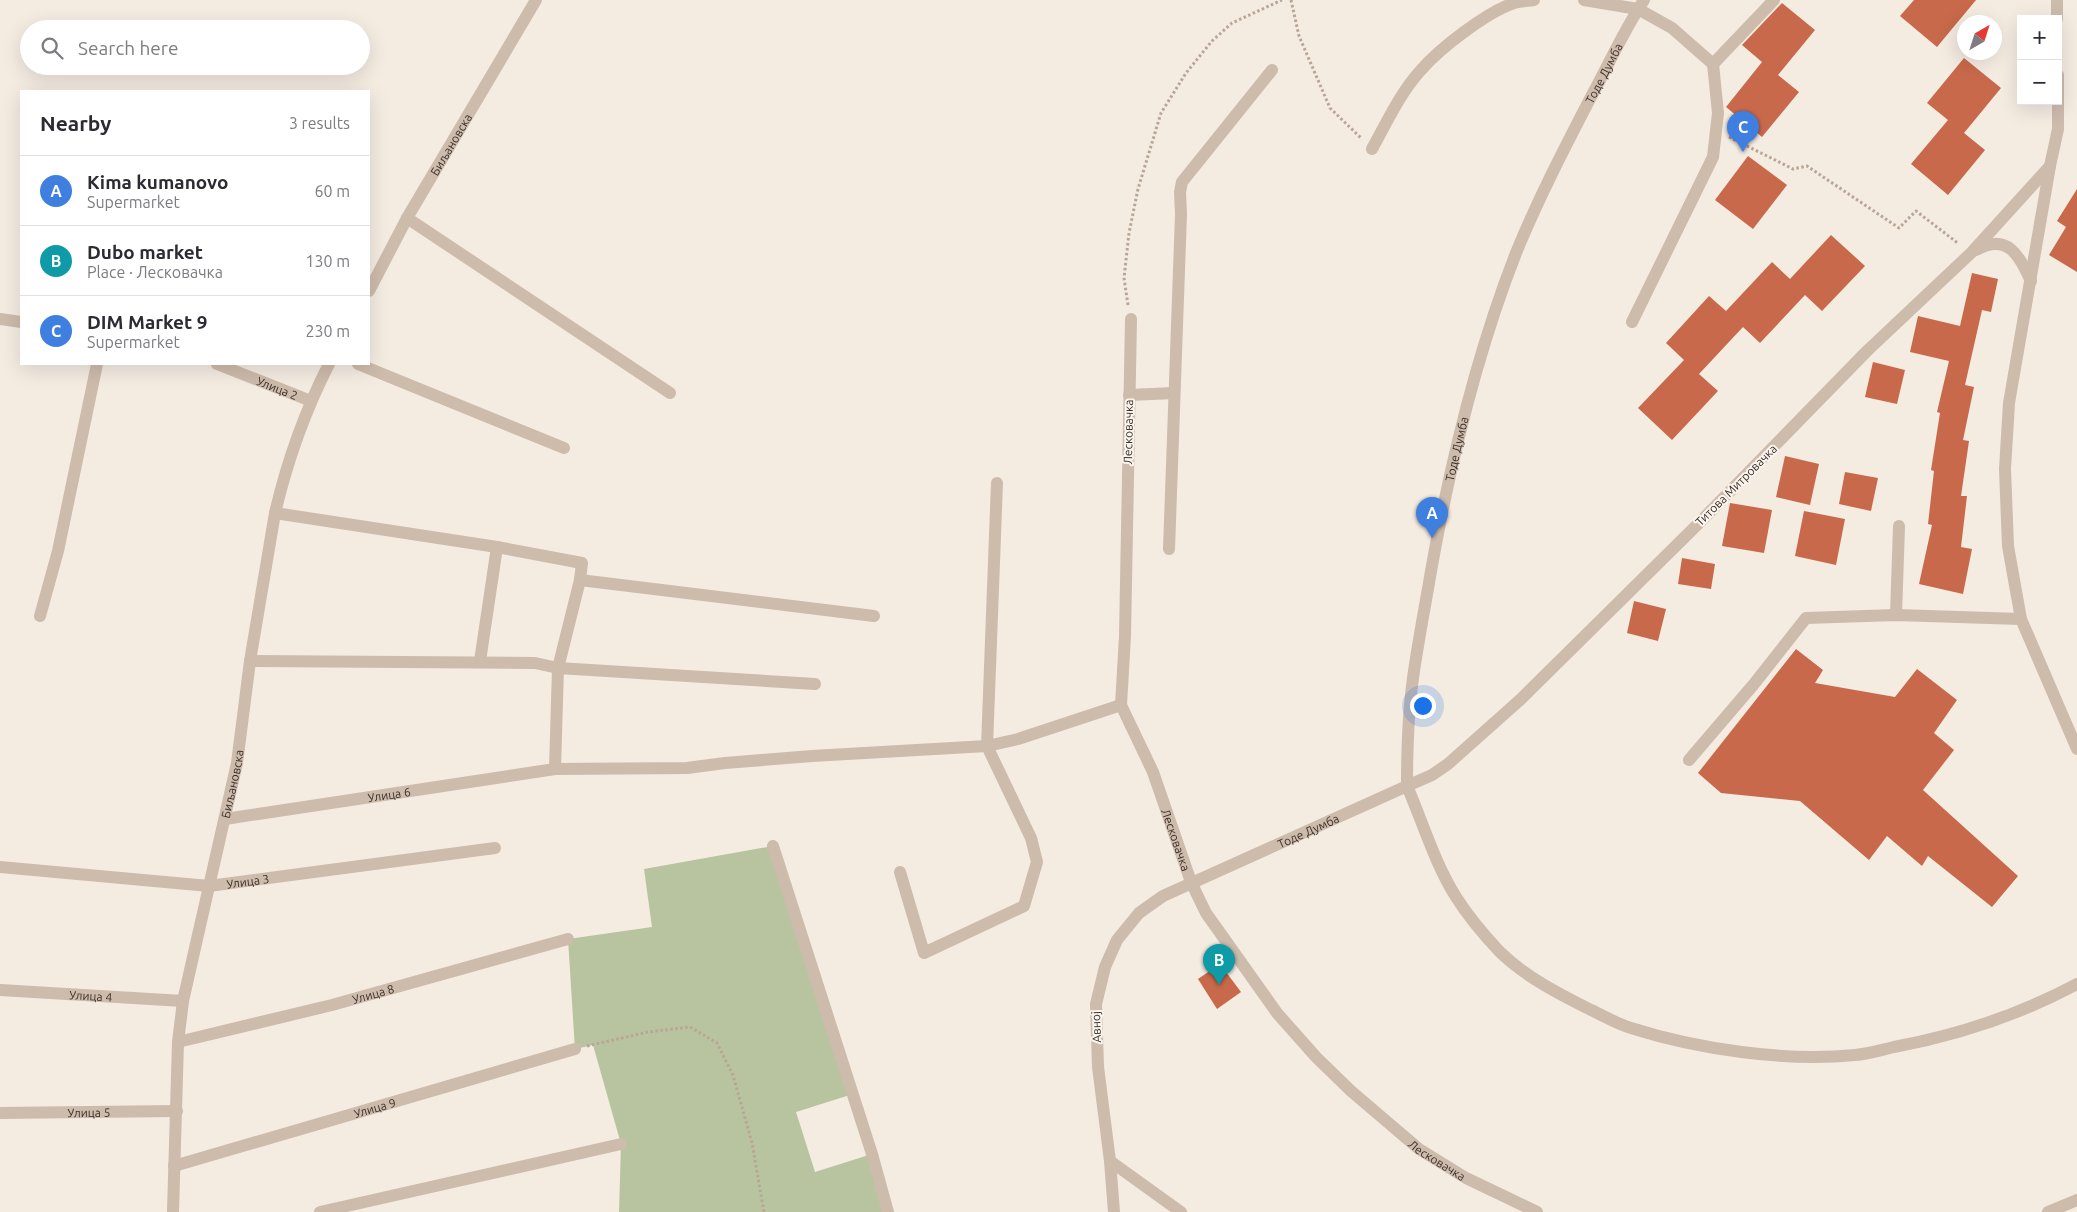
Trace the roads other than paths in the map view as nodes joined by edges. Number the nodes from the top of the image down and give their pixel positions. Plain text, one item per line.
1 (536, 0) edge
2 (1534, 0) edge
3 (1584, 0) edge
4 (1774, 0) edge
5 (2057, 0) edge
6 (1641, 4) edge
7 (2057, 15) edge
8 (1713, 64) junction
9 (1272, 70) dead end
10 (2058, 105) edge
11 (1372, 149) road end
12 (2050, 166) junction
13 (408, 218) junction
14 (1971, 253) junction
15 (2031, 281) junction
16 (370, 289) edge
17 (0, 319) edge
18 (1131, 319) road end
19 (20, 322) edge
20 (1632, 322) dead end
21 (97, 365) edge
22 (220, 365) edge
23 (329, 365) edge
24 (360, 365) edge
25 (670, 393) dead end
26 (1174, 393) junction
27 (1129, 395) junction
28 (311, 401) junction
29 (564, 448) dead end
30 (997, 483) dead end
31 (275, 513) junction
32 (1899, 526) dead end
33 (497, 547) junction
34 (1169, 549) dead end
35 (580, 580) junction
36 (1896, 615) junction
37 (40, 616) dead end
38 (874, 616) dead end
39 (2021, 619) junction
40 (250, 661) junction
41 (480, 661) junction
42 (558, 668) junction
43 (815, 684) dead end
44 (1121, 705) junction
45 (987, 746) junction
46 (2077, 749) edge
47 (1689, 760) dead end
48 (555, 769) junction
49 (1407, 786) junction
50 (224, 819) junction
51 (773, 846) dead end
52 (495, 848) dead end
53 (0, 867) edge
54 (900, 872) dead end
55 (1190, 882) junction
56 (209, 886) junction
57 (568, 939) dead end
58 (2077, 984) edge
59 (0, 990) edge
60 (183, 1001) junction
61 (178, 1042) junction
62 (574, 1049) road end
63 (177, 1111) junction
64 (0, 1113) edge
65 (621, 1144) dead end
66 (1110, 1161) junction
67 (174, 1166) junction
68 (2077, 1200) edge
69 (173, 1212) edge
70 (320, 1212) edge
71 (888, 1212) edge
72 (1114, 1212) edge
73 (1180, 1212) edge
74 (1537, 1212) edge
75 (2048, 1212) edge

1 - 13 street, Биљановска
2 - 11 street
3 - 6 street
4 - 8 street
5 - 7 street
6 - 8 street
6 - 49 street, Тоде Думба
8 - 20 street
9 - 26 street
10 - 12 street
12 - 14 street, Титова Митровачка
12 - 15 street
13 - 16 street, Биљановска
13 - 25 street
14 - 15 street
14 - 49 street, Титова Митровачка
15 - 39 street
17 - 19 street
18 - 27 street, Лесковачка
21 - 37 street
22 - 28 street, Улица 2
23 - 28 street, Биљановска
24 - 29 street
26 - 27 street
26 - 34 street
27 - 44 street, Лесковачка
28 - 31 street, Биљановска
30 - 45 street
31 - 33 street
31 - 40 street, Биљановска
32 - 36 street
33 - 35 street
33 - 41 street
35 - 38 street
35 - 42 street
36 - 39 street
36 - 47 street
39 - 46 street
40 - 41 street
40 - 50 street, Биљановска
41 - 42 street
42 - 43 street
42 - 48 street
44 - 45 street, Улица 6
44 - 55 street, Лесковачка
45 - 48 street, Улица 6
45 - 54 street
48 - 50 street, Улица 6
49 - 55 street, Тоде Думба
49 - 58 street
50 - 56 street, Биљановска
51 - 71 street
52 - 56 street, Улица 3
53 - 56 street, Улица 3
55 - 66 street, Авној
55 - 74 street, Лесковачка
56 - 60 street, Биљановска
57 - 61 street, Улица 8
59 - 60 street, Улица 4
60 - 61 street, Биљановска
61 - 63 street, Биљановска
62 - 67 street, Улица 9
63 - 64 street, Улица 5
63 - 67 street, Биљановска
65 - 70 street
66 - 72 street, Авној
66 - 73 street
67 - 69 street, Биљановска
68 - 75 street

